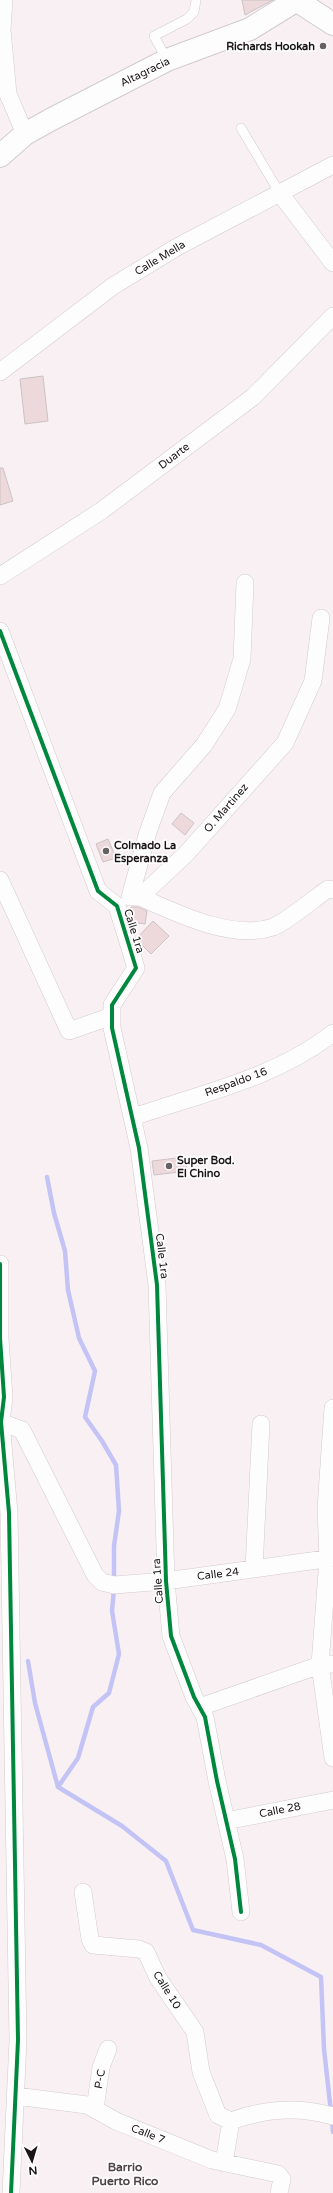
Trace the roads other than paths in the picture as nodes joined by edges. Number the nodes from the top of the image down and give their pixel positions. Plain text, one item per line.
1 (4, 0) edge
2 (196, 0) edge
3 (296, 0) edge
4 (333, 24) edge
5 (167, 60) junction
6 (241, 128) dead end
7 (25, 134) junction
8 (0, 156) edge
9 (333, 165) edge
10 (279, 192) junction
11 (333, 262) edge
12 (333, 316) edge
13 (0, 372) edge
14 (0, 576) edge
15 (245, 583) dead end
16 (321, 618) dead end
17 (0, 631) edge
18 (0, 880) edge
19 (333, 890) edge
20 (129, 900) junction
21 (112, 1016) junction
22 (333, 1033) edge
23 (132, 1117) junction
24 (0, 1264) edge
25 (333, 1408) edge
26 (1, 1422) edge
27 (261, 1424) dead end
28 (331, 1559) edge
29 (254, 1569) junction
30 (166, 1581) junction
31 (326, 1664) edge
32 (200, 1707) junction
33 (333, 1758) edge
34 (333, 1800) edge
35 (226, 1821) junction
36 (83, 1892) dead end
37 (241, 1912) dead end
38 (108, 2049) dead end
39 (16, 2096) junction
40 (95, 2109) junction
41 (327, 2114) edge
42 (231, 2121) junction
43 (224, 2163) junction
44 (11, 2193) edge
45 (279, 2193) edge

1 - 7 street
2 - 5 lane
3 - 4 street
3 - 5 street, Altagracia
5 - 7 street, Altagracia
6 - 10 lane
7 - 8 street, Altagracia
9 - 10 street, Calle Mella
10 - 11 street
10 - 13 street, Calle Mella
12 - 14 street, Duarte
15 - 20 street
16 - 20 street, O. Martinez
17 - 20 street, Calle 1ra
18 - 21 street
19 - 20 street
20 - 21 street, Calle 1ra
21 - 23 street, Calle 1ra
22 - 23 street, Respaldo 16
23 - 30 street, Calle 1ra
24 - 26 street
25 - 28 street
26 - 30 street, Calle 24
26 - 39 street
27 - 29 street
28 - 29 street, Calle 24
28 - 31 street
29 - 30 street, Calle 24
30 - 32 street, Calle 1ra
31 - 32 street
31 - 33 street
32 - 35 street, Calle 1ra
34 - 35 street, Calle 28
35 - 37 street, Calle 1ra
36 - 42 street, Calle 10
38 - 40 street, P-C
39 - 40 street, Calle 7
39 - 44 street
40 - 43 street, Calle 7
41 - 42 street
42 - 43 street
43 - 45 street, Calle 7

